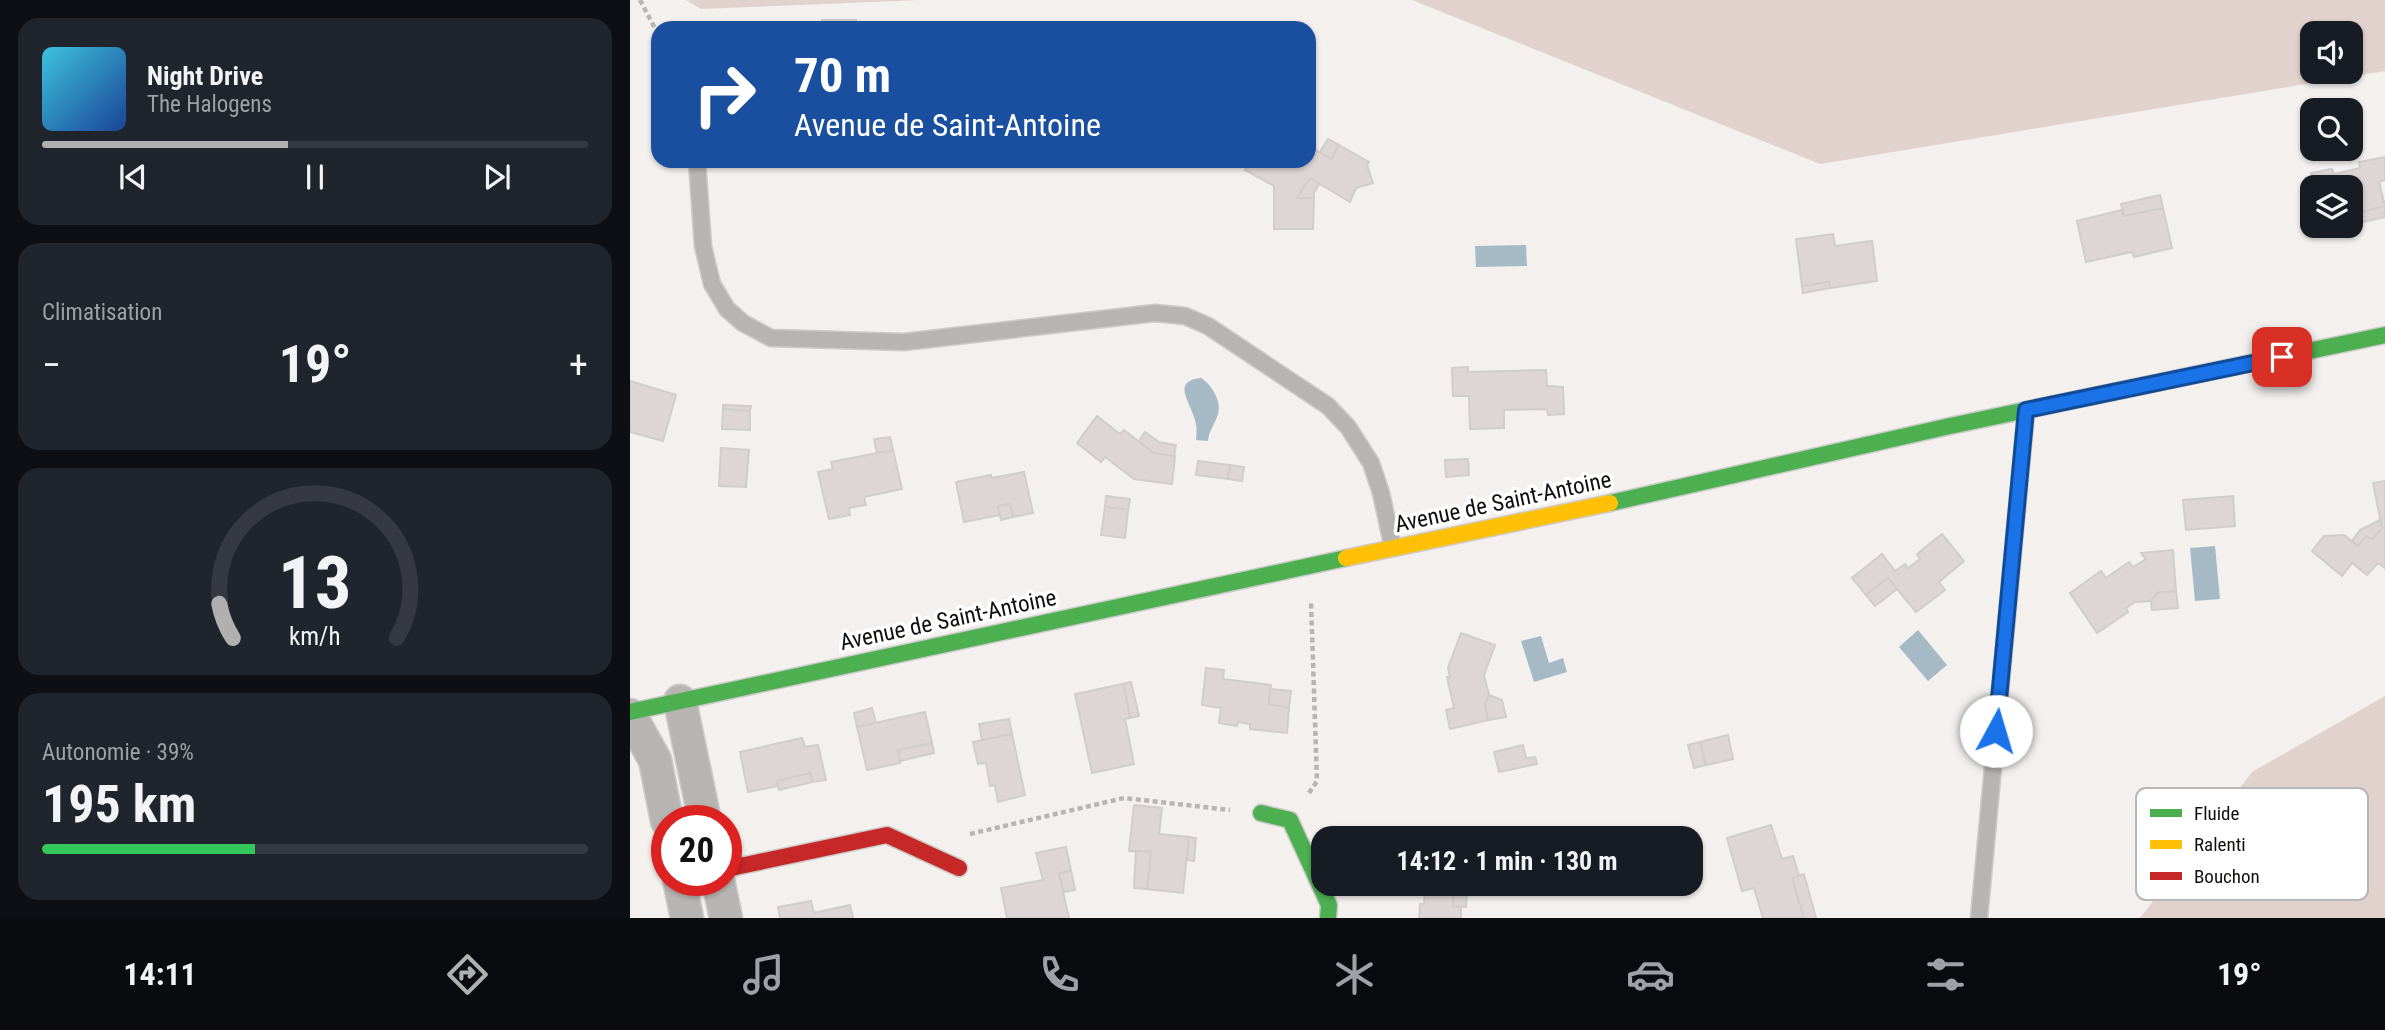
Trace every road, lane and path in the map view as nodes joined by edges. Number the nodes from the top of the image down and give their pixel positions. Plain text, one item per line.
1 (640, 0) edge
2 (651, 21) edge
3 (697, 168) edge
4 (2385, 335) edge
5 (2026, 410) junction
6 (1393, 548) junction
7 (1310, 566) junction
8 (680, 701) junction
9 (630, 713) edge
10 (664, 805) edge
11 (702, 805) edge
12 (1261, 813) joint
13 (1290, 820) junction
14 (940, 859) junction
15 (742, 866) edge
16 (959, 868) dead end
17 (683, 896) edge
18 (721, 896) edge
19 (687, 918) edge
20 (726, 918) edge
21 (1328, 918) edge
22 (1979, 918) edge

1 - 2 path
3 - 6 lane
4 - 5 street, Avenue de Saint-Antoine
5 - 6 street, Avenue de Saint-Antoine
5 - 22 lane
6 - 7 street, Avenue de Saint-Antoine
7 - 8 street, Avenue de Saint-Antoine
7 - 13 path
8 - 9 street, Avenue de Saint-Antoine
8 - 11 street
9 - 10 street
12 - 13 street
12 - 14 path
13 - 21 street
14 - 15 street
14 - 16 street
17 - 19 street
18 - 20 street

